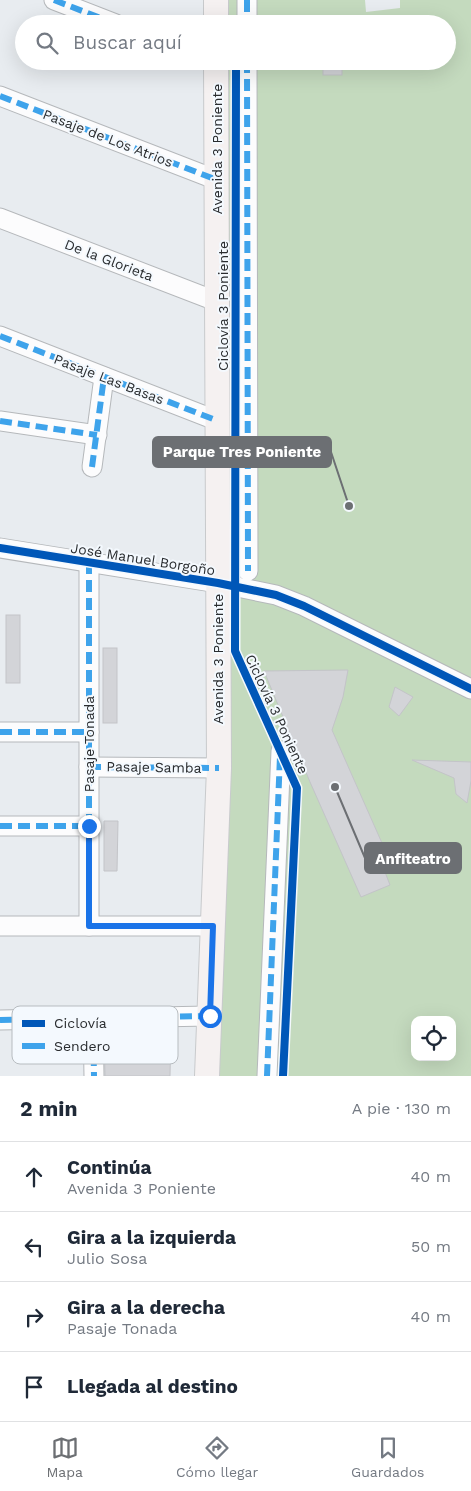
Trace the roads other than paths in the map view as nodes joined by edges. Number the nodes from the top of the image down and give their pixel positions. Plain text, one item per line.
1 (54, 0) edge
2 (216, 0) edge
3 (247, 0) edge
4 (93, 15) edge
5 (216, 15) edge
6 (247, 15) edge
7 (216, 70) edge
8 (247, 70) edge
9 (0, 96) edge
10 (217, 180) junction
11 (0, 218) edge
12 (218, 302) junction
13 (0, 336) edge
14 (104, 377) junction
15 (0, 421) edge
16 (218, 421) junction
17 (97, 435) junction
18 (92, 467) dead end
19 (0, 548) edge
20 (89, 562) junction
21 (248, 571) dead end
22 (218, 583) junction
23 (471, 688) edge
24 (0, 732) edge
25 (89, 732) junction
26 (281, 751) dead end
27 (89, 767) junction
28 (219, 768) junction
29 (0, 826) edge
30 (89, 826) junction
31 (0, 926) edge
32 (89, 926) junction
33 (213, 926) junction
34 (210, 1016) junction
35 (178, 1017) edge
36 (207, 1076) edge
37 (267, 1076) edge

1 - 4 street
2 - 5 main road
3 - 6 street
7 - 10 main road, Avenida 3 Poniente
8 - 21 street
9 - 10 street, Pasaje de Los Atrios
10 - 12 main road, Avenida 3 Poniente
11 - 12 street, De la Glorieta
12 - 16 main road, Avenida 3 Poniente
13 - 14 street, Pasaje Las Basas
14 - 16 street, Pasaje Las Basas
14 - 17 street
15 - 17 street
16 - 22 main road, Avenida 3 Poniente
17 - 18 street
19 - 20 street, José Manuel Borgoño
20 - 22 street, José Manuel Borgoño
20 - 25 street, Pasaje Tonada
22 - 23 street, José Manuel Borgoño
22 - 28 main road, Avenida 3 Poniente
24 - 25 street
25 - 27 street, Pasaje Tonada
26 - 37 street
27 - 28 street, Pasaje Samba
27 - 30 street, Pasaje Tonada
28 - 33 main road, Avenida 3 Poniente
29 - 30 street
30 - 32 street, Pasaje Tonada
31 - 32 street
32 - 33 street
33 - 34 main road, Avenida 3 Poniente
34 - 35 street
34 - 36 main road, Avenida 3 Poniente

